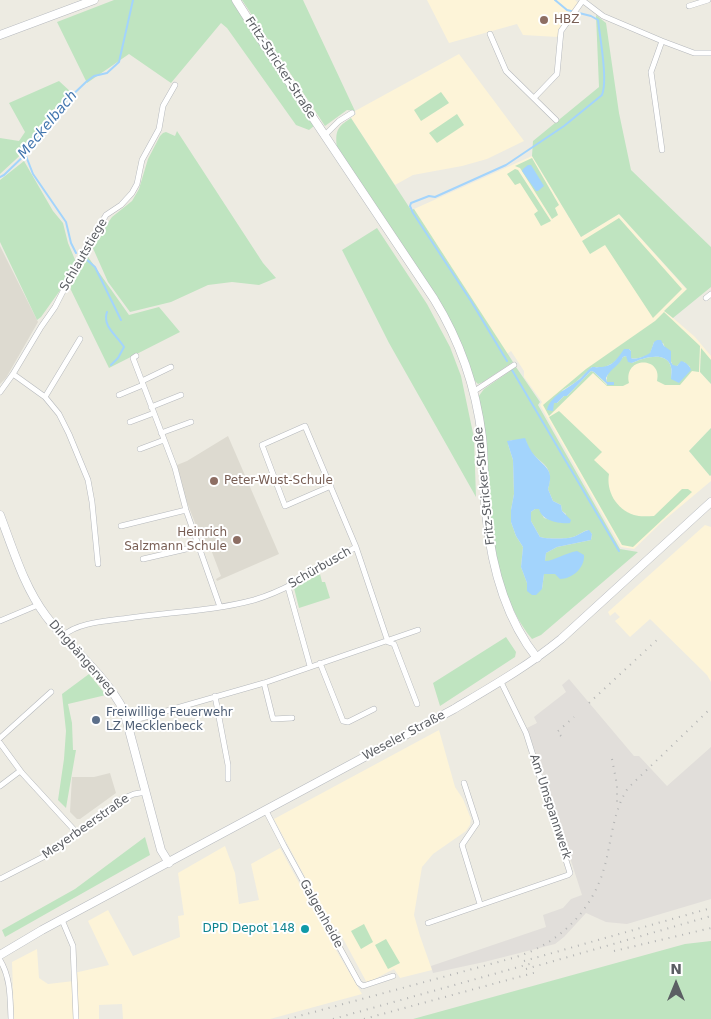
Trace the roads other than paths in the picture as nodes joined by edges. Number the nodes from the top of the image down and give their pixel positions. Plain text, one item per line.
1 (94, 0) edge
2 (236, 0) edge
3 (708, 0) edge
4 (581, 2) edge
5 (689, 6) dead end
6 (490, 34) dead end
7 (0, 35) edge
8 (662, 41) junction
9 (711, 54) edge
10 (175, 85) dead end
11 (534, 98) junction
12 (352, 113) dead end
13 (556, 120) dead end
14 (324, 136) junction
15 (662, 150) dead end
16 (711, 294) edge
17 (706, 298) dead end
18 (80, 339) dead end
19 (136, 356) dead end
20 (514, 365) dead end
21 (171, 367) dead end
22 (13, 374) junction
23 (143, 383) junction
24 (0, 392) edge
25 (473, 392) junction
26 (119, 395) dead end
27 (181, 395) dead end
28 (45, 397) junction
29 (152, 410) junction
30 (130, 422) dead end
31 (191, 422) dead end
32 (162, 433) junction
33 (164, 440) junction
34 (140, 449) dead end
35 (331, 486) junction
36 (711, 502) edge
37 (186, 510) junction
38 (0, 515) edge
39 (121, 526) dead end
40 (199, 546) junction
41 (356, 547) junction
42 (143, 559) dead end
43 (98, 564) dead end
44 (288, 587) junction
45 (38, 605) junction
46 (220, 607) junction
47 (0, 621) edge
48 (418, 630) dead end
49 (63, 636) junction
50 (388, 642) junction
51 (537, 658) junction
52 (320, 663) junction
53 (310, 666) junction
54 (264, 682) junction
55 (501, 682) junction
56 (51, 692) dead end
57 (215, 696) junction
58 (417, 704) dead end
59 (374, 709) dead end
60 (292, 718) dead end
61 (128, 722) junction
62 (0, 738) edge
63 (0, 743) edge
64 (20, 771) junction
65 (228, 779) dead end
66 (464, 783) dead end
67 (0, 786) edge
68 (146, 792) junction
69 (266, 811) junction
70 (77, 833) junction
71 (169, 863) junction
72 (0, 879) edge
73 (480, 904) junction
74 (62, 920) junction
75 (428, 923) dead end
76 (0, 955) edge
77 (0, 960) edge
78 (393, 976) dead end
79 (11, 1019) edge
80 (76, 1019) edge

1 - 7 main road
2 - 14 main road, Fritz-Stricker-Straße
3 - 5 street
4 - 8 street
4 - 11 street
6 - 11 street
8 - 9 street
8 - 15 street
10 - 22 street, Schlautstiege
11 - 13 street
12 - 14 street
14 - 25 main road, Fritz-Stricker-Straße
16 - 17 street
18 - 28 street
19 - 23 street
20 - 25 street
21 - 23 street
22 - 24 street, Schlautstiege
22 - 28 street
23 - 26 street
23 - 29 street
25 - 51 main road, Fritz-Stricker-Straße
27 - 29 street
28 - 43 street
29 - 30 street
29 - 32 street
31 - 32 street
32 - 33 street
33 - 34 street
33 - 37 street
35 - 35 street, Schürbusch
35 - 41 street, Schürbusch
36 - 51 main road, Weseler Straße
37 - 39 street
37 - 40 street
38 - 45 main road, Dingbängerweg
40 - 42 street
40 - 46 street
41 - 44 street, Schürbusch
41 - 50 street
44 - 46 street, Schürbusch
44 - 53 street
45 - 47 street
45 - 49 main road, Dingbängerweg
46 - 49 street, Schürbusch
48 - 50 street
49 - 61 main road, Dingbängerweg
50 - 52 street
50 - 58 street
51 - 55 main road, Weseler Straße
52 - 53 street
52 - 59 street
53 - 54 street
54 - 57 street
54 - 60 street
55 - 69 main road, Weseler Straße
55 - 73 street, Am Umspannwerk
56 - 62 street
57 - 61 street
57 - 65 street
61 - 68 main road, Dingbängerweg
63 - 64 street
64 - 67 street
64 - 70 street
66 - 73 street
68 - 70 street, Meyerbeerstraße
68 - 71 main road, Dingbängerweg
69 - 71 main road, Weseler Straße
69 - 78 street, Galgenheide
70 - 72 street, Meyerbeerstraße
71 - 74 main road, Weseler Straße
73 - 75 street, Am Umspannwerk
74 - 76 main road, Weseler Straße
74 - 80 street
77 - 79 street

